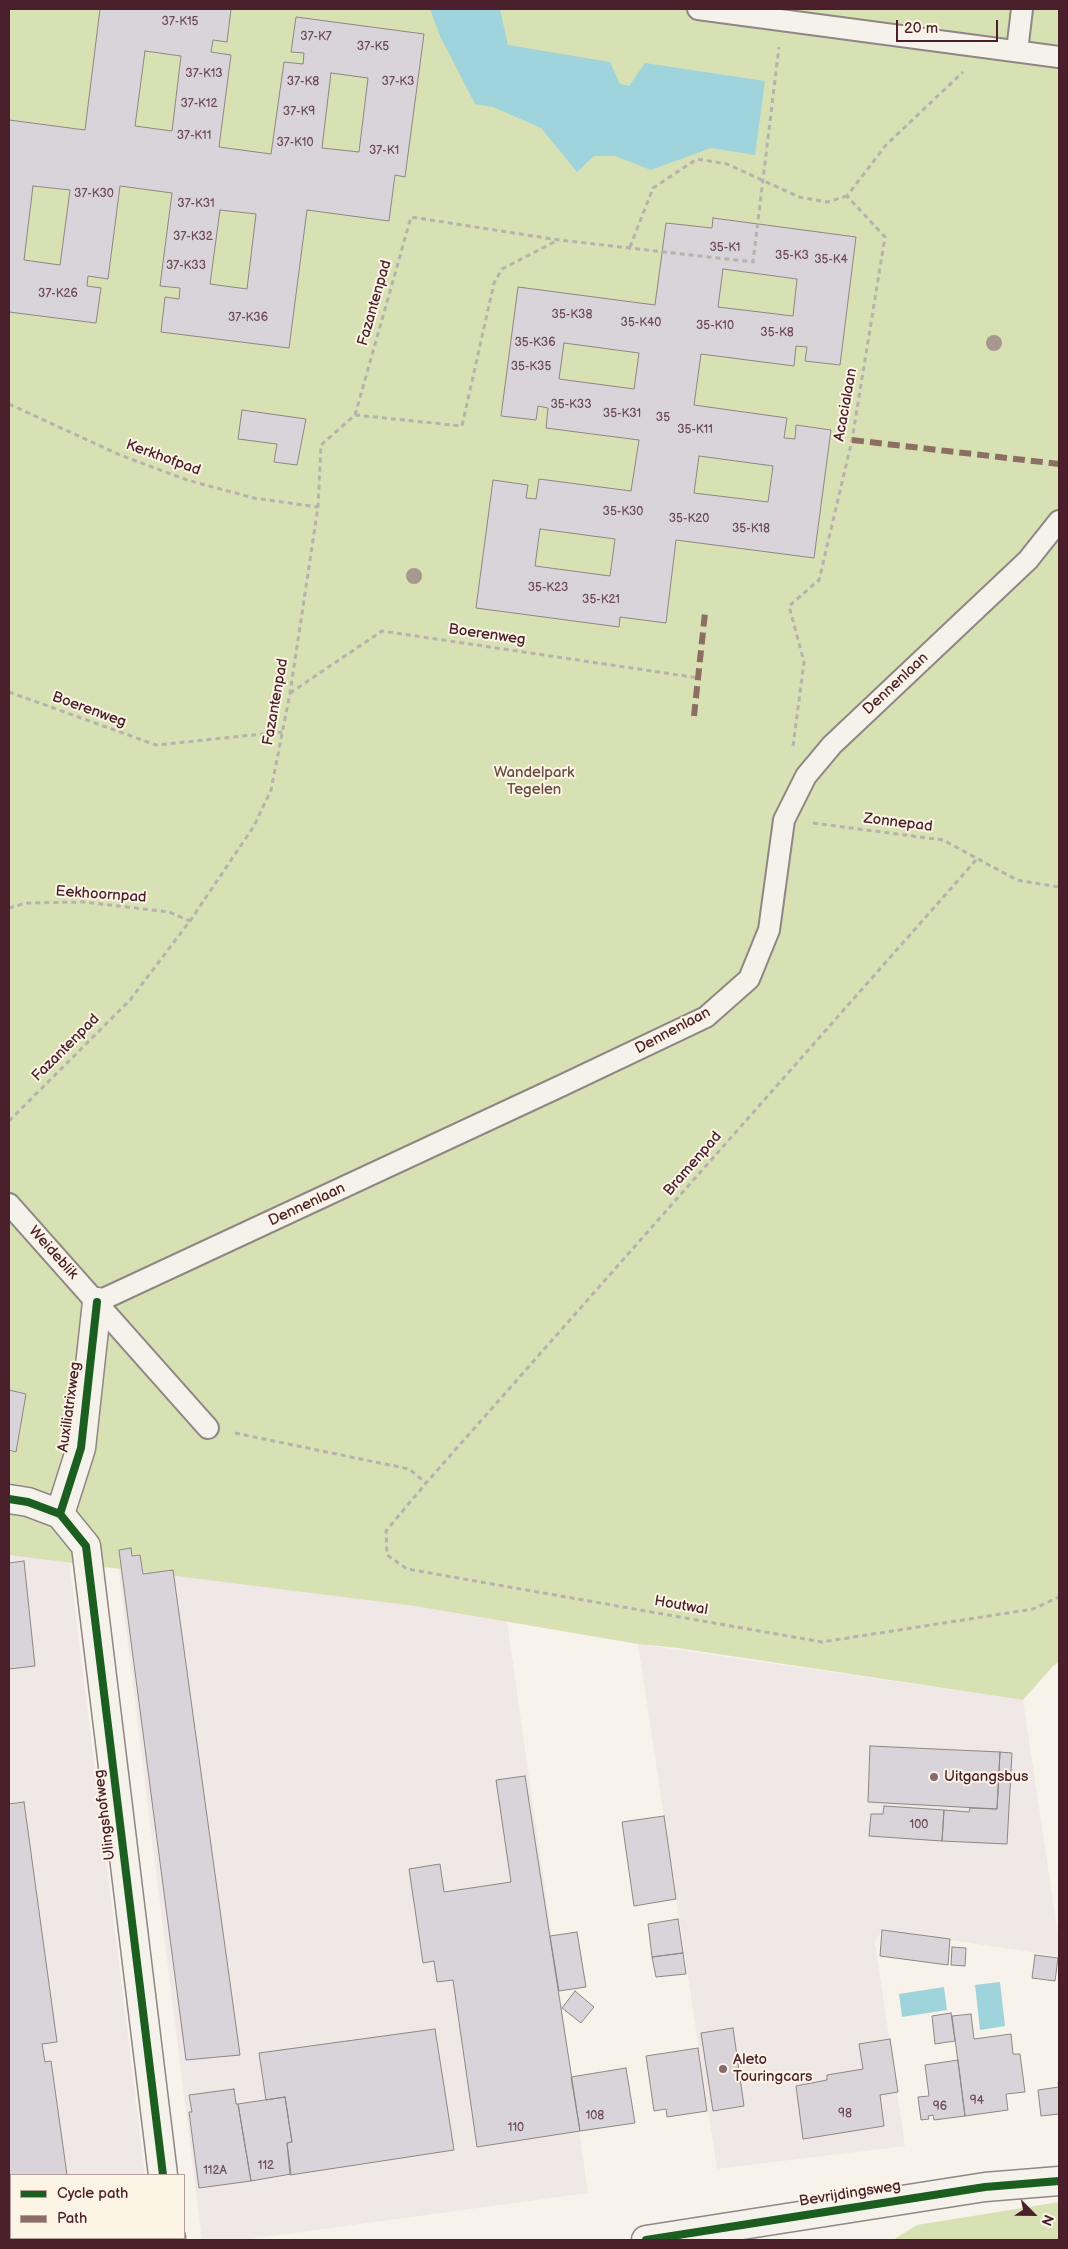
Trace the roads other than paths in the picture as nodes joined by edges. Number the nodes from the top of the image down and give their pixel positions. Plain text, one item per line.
1 (698, 9) edge
2 (1022, 9) edge
3 (1017, 51) junction
4 (1059, 57) edge
5 (1059, 521) edge
6 (9, 1204) edge
7 (97, 1302) junction
8 (208, 1428) road end
9 (9, 1499) edge
10 (60, 1514) junction
11 (163, 2174) edge
12 (1059, 2181) edge
13 (646, 2240) edge

1 - 3 lane
2 - 3 lane
3 - 4 lane
5 - 7 lane, Dennenlaan
6 - 7 lane, Weideblik
7 - 8 lane, Weideblik
7 - 10 street, Auxiliatrixweg
9 - 10 street
10 - 11 street, Ulingshofweg
12 - 13 street, Bevrijdingsweg

